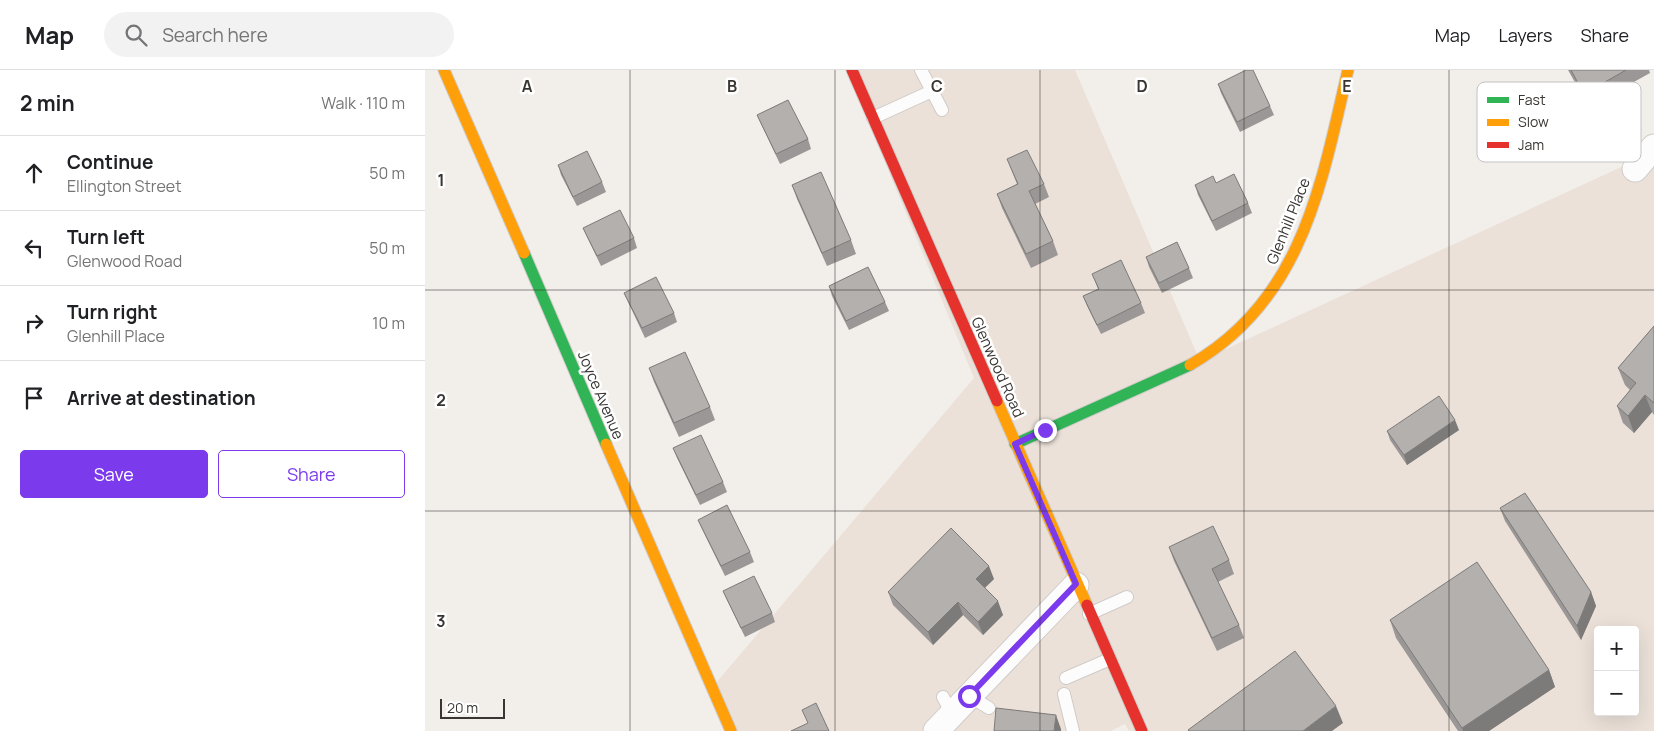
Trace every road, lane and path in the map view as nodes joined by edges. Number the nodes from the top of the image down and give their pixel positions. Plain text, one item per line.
1 (444, 70) edge
2 (852, 70) edge
3 (921, 70) edge
4 (1348, 70) edge
5 (932, 91) junction
6 (942, 110) dead end
7 (873, 118) junction
8 (1654, 147) edge
9 (1635, 169) dead end
10 (1015, 444) junction
11 (1076, 584) junction
12 (1127, 597) dead end
13 (1089, 614) junction
14 (1110, 659) junction
15 (1066, 678) dead end
16 (1064, 694) dead end
17 (958, 709) edge
18 (731, 731) edge
19 (1073, 731) edge
20 (1142, 731) edge

1 - 18 street, Joyce Avenue
2 - 7 street, Glenwood Road
3 - 5 lane
4 - 10 street, Glenhill Place
5 - 6 lane
5 - 7 lane
7 - 10 street, Glenwood Road
8 - 9 street
10 - 11 street, Glenwood Road
11 - 13 street, Glenwood Road
11 - 17 street
12 - 13 lane
13 - 14 street, Glenwood Road
14 - 15 lane
14 - 20 street, Glenwood Road
16 - 19 lane

